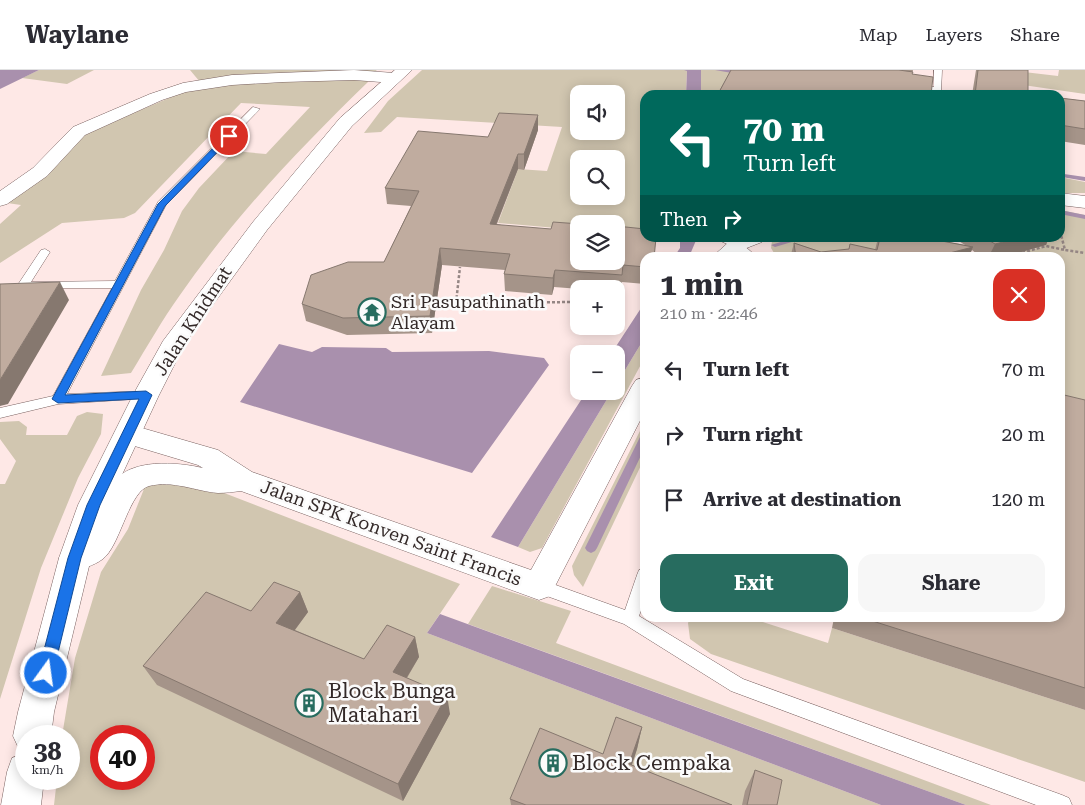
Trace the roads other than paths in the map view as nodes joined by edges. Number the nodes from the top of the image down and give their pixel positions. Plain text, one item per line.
1 (938, 70) edge
2 (399, 74) edge
3 (908, 85) edge
4 (256, 109) dead end
5 (0, 200) edge
6 (1065, 200) edge
7 (1085, 202) edge
8 (45, 252) dead end
9 (120, 284) junction
10 (146, 395) junction
11 (640, 395) edge
12 (58, 399) junction
13 (0, 413) edge
14 (128, 434) junction
15 (242, 480) junction
16 (75, 558) junction
17 (539, 586) junction
18 (640, 590) edge
19 (630, 619) junction
20 (34, 725) edge
21 (23, 790) edge
22 (21, 805) edge
23 (1062, 805) edge

1 - 3 lane
2 - 5 street
2 - 10 street, Jalan Khidmat
4 - 9 lane
6 - 7 street
8 - 9 lane
9 - 12 lane
10 - 12 lane
10 - 14 street, Jalan Khidmat
11 - 17 street
12 - 13 lane
14 - 15 street, Jalan SPK Konven Saint Francis
14 - 16 street, Jalan Khidmat
15 - 16 street, Jalan SPK Konven Saint Francis
15 - 17 street, Jalan SPK Konven Saint Francis
16 - 20 street, Jalan Khidmat
17 - 19 lane
18 - 19 lane
19 - 23 lane
21 - 22 street

